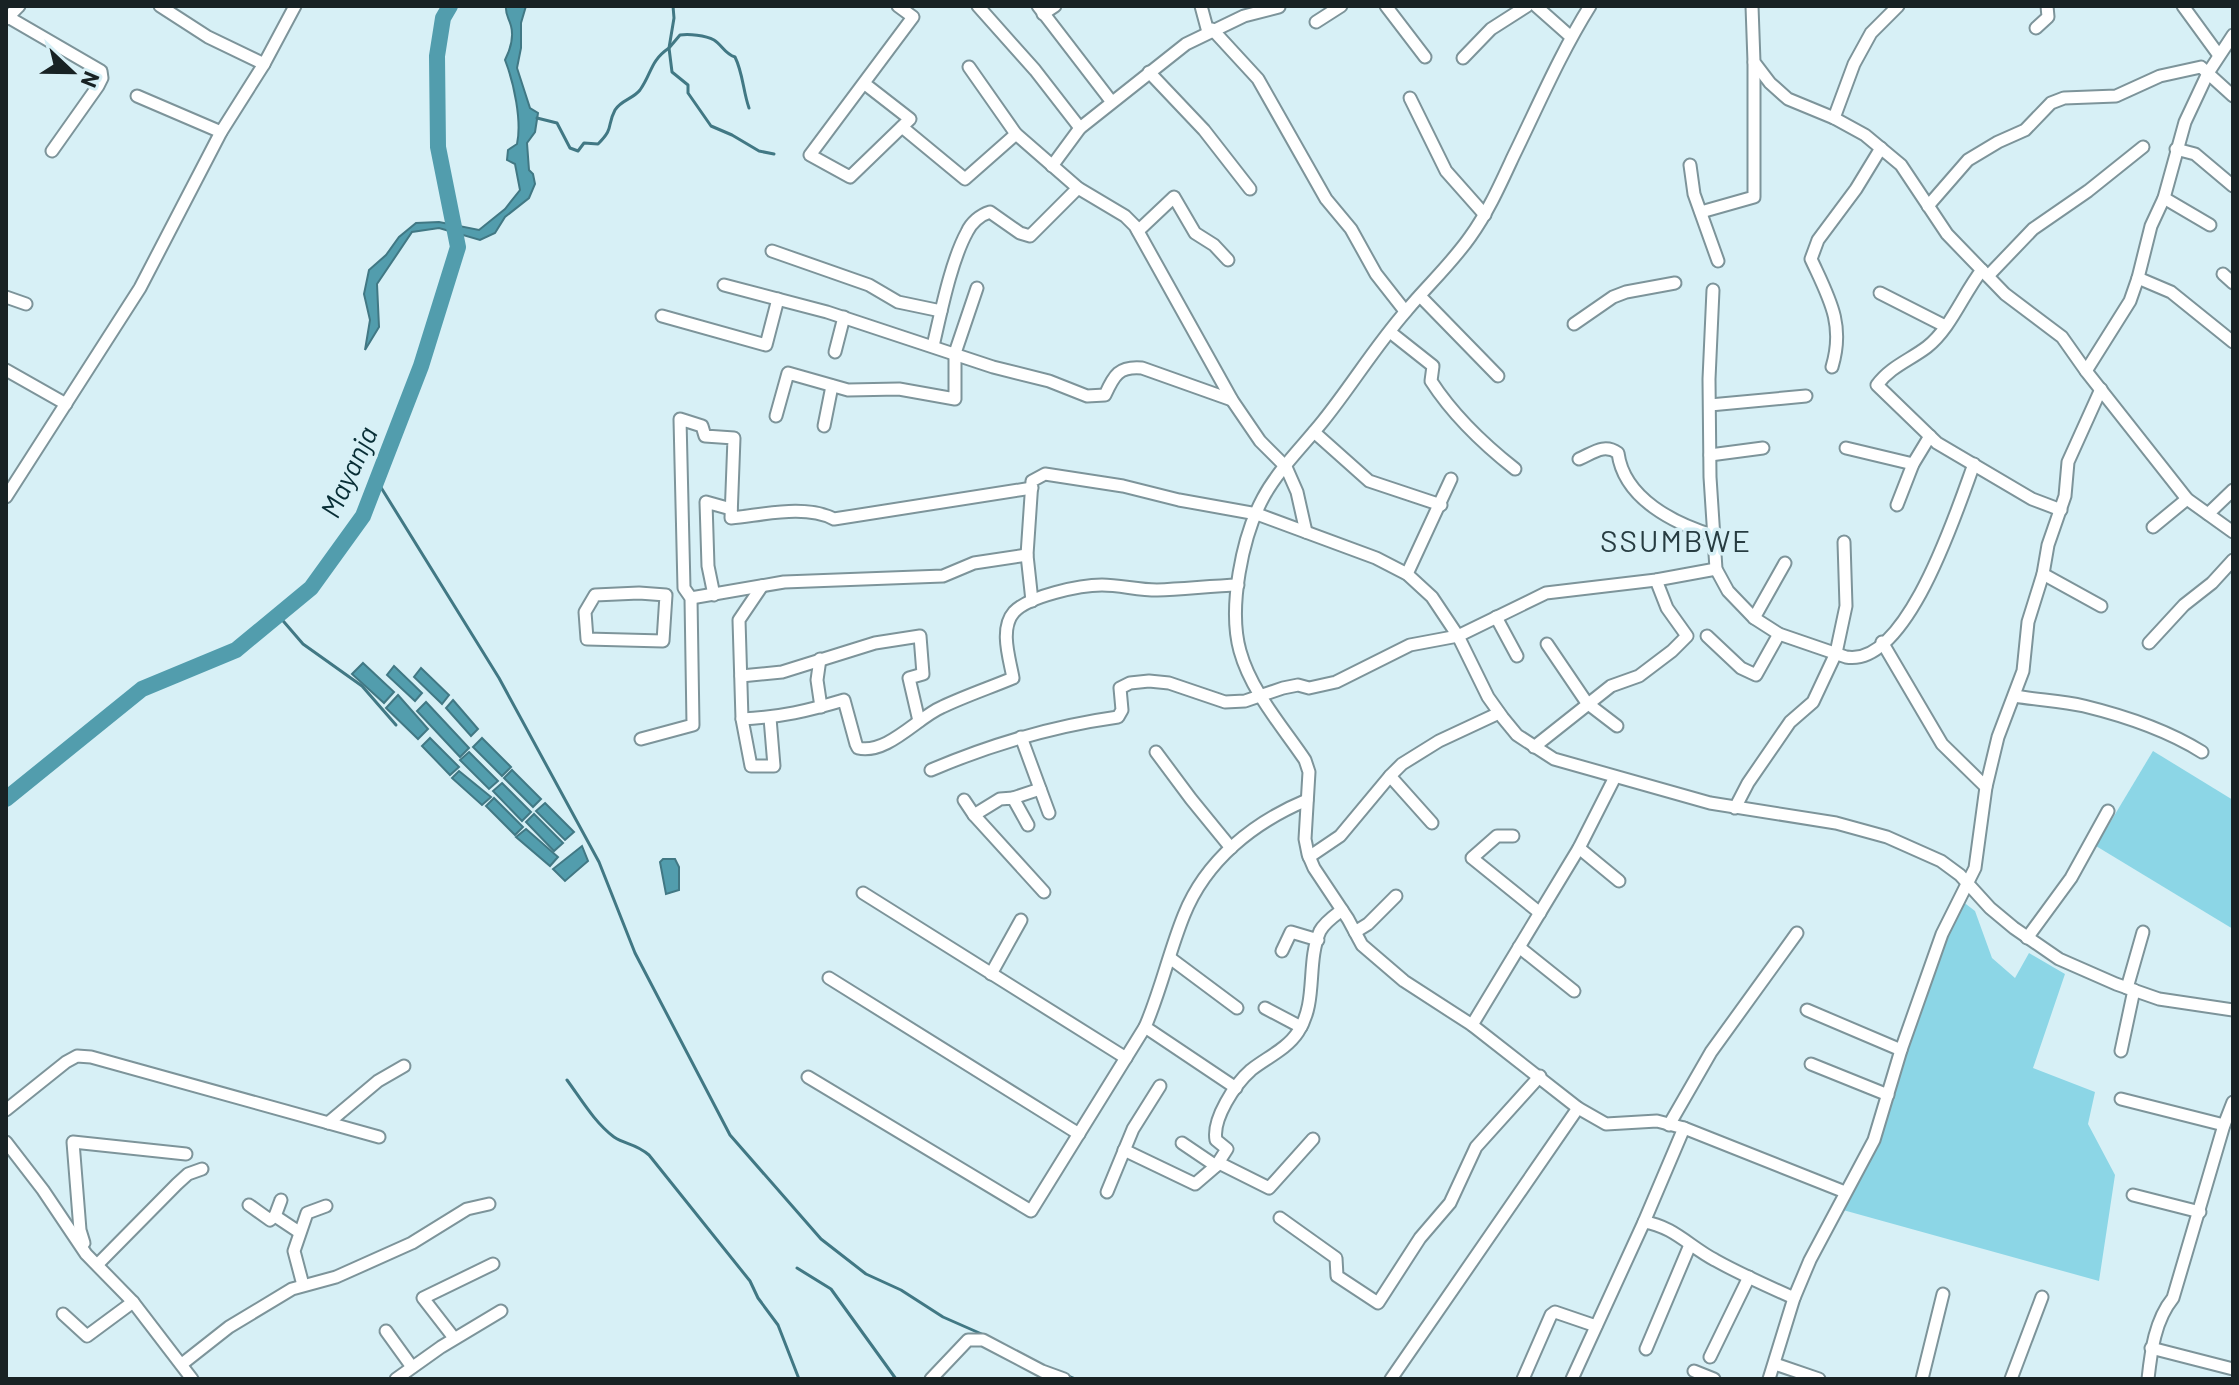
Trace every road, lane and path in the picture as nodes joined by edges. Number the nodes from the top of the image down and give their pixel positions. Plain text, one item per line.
1 (19, 6) edge
2 (160, 6) edge
3 (295, 6) edge
4 (898, 6) edge
5 (978, 6) edge
6 (1055, 6) edge
7 (1201, 6) edge
8 (1341, 6) edge
9 (1386, 6) edge
10 (1527, 6) edge
11 (1536, 6) edge
12 (1590, 6) edge
13 (1739, 6) edge
14 (1898, 6) edge
15 (2047, 6) edge
16 (2183, 6) edge
17 (1279, 7) edge
18 (1752, 9) edge
19 (1040, 10) edge
20 (1246, 10) edge
21 (7, 18) edge
22 (1316, 22) dead end
23 (2036, 28) dead end
24 (1210, 31) junction
25 (2233, 35) edge
26 (1571, 37) junction
27 (2218, 54) junction
28 (1425, 57) dead end
29 (1463, 58) dead end
30 (1754, 62) junction
31 (264, 64) junction
32 (969, 67) dead end
33 (1149, 72) junction
34 (2208, 73) junction
35 (865, 84) junction
36 (137, 96) dead end
37 (2233, 96) edge
38 (1410, 98) dead end
39 (1111, 101) junction
40 (1834, 118) junction
41 (902, 127) junction
42 (1080, 128) junction
43 (221, 132) junction
44 (1016, 134) junction
45 (2143, 147) dead end
46 (1881, 148) junction
47 (2176, 149) junction
48 (52, 151) dead end
49 (1690, 165) dead end
50 (1052, 166) junction
51 (2233, 186) edge
52 (1078, 188) junction
53 (1250, 189) dead end
54 (2164, 198) junction
55 (1928, 206) junction
56 (1701, 212) junction
57 (1485, 215) junction
58 (2210, 225) dead end
59 (1138, 231) junction
60 (772, 251) dead end
61 (1228, 260) dead end
62 (1718, 261) dead end
63 (1985, 273) junction
64 (2223, 274) dead end
65 (2138, 278) junction
66 (1675, 283) dead end
67 (2233, 283) edge
68 (724, 285) dead end
69 (977, 288) dead end
70 (1713, 290) dead end
71 (1880, 293) dead end
72 (1420, 296) junction
73 (6, 297) edge
74 (778, 299) junction
75 (26, 304) dead end
76 (941, 311) junction
77 (1405, 311) junction
78 (662, 316) dead end
79 (844, 317) junction
80 (1574, 324) dead end
81 (1945, 326) junction
82 (1390, 332) junction
83 (2233, 342) edge
84 (933, 346) junction
85 (835, 352) dead end
86 (955, 353) junction
87 (1832, 367) dead end
88 (6, 370) edge
89 (2086, 371) junction
90 (1498, 376) dead end
91 (832, 386) junction
92 (2101, 389) junction
93 (1806, 396) dead end
94 (1232, 400) junction
95 (66, 404) junction
96 (1710, 405) junction
97 (776, 416) dead end
98 (824, 426) dead end
99 (1314, 432) junction
100 (1930, 436) junction
101 (1763, 448) dead end
102 (1846, 448) dead end
103 (1710, 455) junction
104 (1579, 459) dead end
105 (1913, 464) junction
106 (1974, 464) junction
107 (1286, 467) junction
108 (1515, 469) dead end
109 (1451, 479) dead end
110 (1032, 488) junction
111 (2233, 490) edge
112 (6, 497) edge
113 (2187, 499) junction
114 (1441, 505) junction
115 (1897, 505) dead end
116 (731, 509) junction
117 (2061, 510) junction
118 (1257, 514) junction
119 (2208, 514) junction
120 (2153, 527) dead end
121 (1306, 532) junction
122 (2233, 532) edge
123 (1715, 536) junction
124 (1844, 542) dead end
125 (1027, 555) junction
126 (2233, 560) edge
127 (1785, 563) dead end
128 (1716, 569) junction
129 (1407, 574) junction
130 (2043, 574) junction
131 (1656, 580) junction
132 (1238, 585) junction
133 (762, 586) junction
134 (612, 595) joint
135 (714, 595) junction
136 (691, 598) junction
137 (1032, 601) junction
138 (2101, 606) dead end
139 (1496, 617) junction
140 (1754, 618) junction
141 (1779, 634) junction
142 (1458, 636) junction
143 (1707, 636) dead end
144 (1882, 642) junction
145 (2149, 643) dead end
146 (1547, 644) dead end
147 (1836, 653) junction
148 (1517, 656) dead end
149 (820, 659) junction
150 (741, 676) junction
151 (2015, 696) junction
152 (1262, 697) junction
153 (1587, 703) junction
154 (821, 707) junction
155 (1499, 713) junction
156 (770, 718) junction
157 (742, 719) junction
158 (919, 721) junction
159 (1617, 726) dead end
160 (1021, 737) junction
161 (641, 739) dead end
162 (1534, 747) junction
163 (1156, 752) dead end
164 (2202, 752) dead end
165 (931, 770) dead end
166 (1390, 776) junction
167 (1615, 777) junction
168 (1986, 787) junction
169 (1040, 789) junction
170 (1013, 798) junction
171 (964, 800) dead end
172 (1307, 800) junction
173 (1735, 808) junction
174 (2108, 811) dead end
175 (1049, 813) dead end
176 (974, 815) junction
177 (1432, 823) dead end
178 (1028, 825) dead end
179 (1513, 836) dead end
180 (1231, 848) junction
181 (1579, 848) junction
182 (1309, 857) junction
183 (1619, 881) dead end
184 (1969, 884) junction
185 (1044, 892) dead end
186 (863, 893) dead end
187 (1396, 896) dead end
188 (1342, 910) junction
189 (1540, 913) junction
190 (1021, 920) dead end
191 (1355, 932) junction
192 (2143, 932) dead end
193 (1797, 933) dead end
194 (2027, 938) junction
195 (1318, 940) junction
196 (1519, 947) junction
197 (1282, 951) dead end
198 (1170, 958) junction
199 (991, 974) junction
200 (829, 978) dead end
201 (2130, 989) junction
202 (1574, 991) dead end
203 (1237, 1008) dead end
204 (1265, 1008) dead end
205 (1807, 1010) dead end
206 (2233, 1010) edge
207 (1472, 1025) junction
208 (1145, 1027) junction
209 (1301, 1027) junction
210 (1901, 1050) junction
211 (2121, 1051) dead end
212 (1126, 1058) junction
213 (1811, 1064) dead end
214 (404, 1066) dead end
215 (1540, 1076) junction
216 (808, 1077) dead end
217 (1160, 1086) dead end
218 (1236, 1088) junction
219 (1888, 1095) junction
220 (2121, 1099) dead end
221 (2233, 1102) edge
222 (1578, 1108) junction
223 (6, 1110) edge
224 (328, 1123) junction
225 (1669, 1125) junction
226 (2224, 1125) junction
227 (1684, 1128) junction
228 (1079, 1134) junction
229 (379, 1137) dead end
230 (1313, 1139) dead end
231 (6, 1142) edge
232 (1182, 1143) dead end
233 (1124, 1150) junction
234 (186, 1154) dead end
235 (1218, 1164) junction
236 (202, 1169) dead end
237 (1107, 1192) dead end
238 (1845, 1192) junction
239 (2133, 1195) dead end
240 (281, 1200) dead end
241 (489, 1204) dead end
242 (249, 1205) dead end
243 (326, 1206) dead end
244 (2200, 1212) junction
245 (275, 1216) junction
246 (1280, 1218) dead end
247 (1644, 1222) junction
248 (299, 1232) junction
249 (1690, 1245) junction
250 (86, 1254) junction
251 (98, 1264) junction
252 (493, 1264) dead end
253 (1749, 1277) junction
254 (303, 1285) junction
255 (1943, 1294) dead end
256 (2042, 1297) dead end
257 (1794, 1298) junction
258 (133, 1302) junction
259 (501, 1311) dead end
260 (63, 1314) dead end
261 (1596, 1326) junction
262 (386, 1331) dead end
263 (454, 1338) junction
264 (2151, 1348) junction
265 (1646, 1349) dead end
266 (1710, 1357) dead end
267 (182, 1364) junction
268 (1775, 1364) junction
269 (412, 1367) junction
270 (2233, 1369) edge
271 (1694, 1371) dead end
272 (192, 1379) edge
273 (396, 1379) edge
274 (931, 1379) edge
275 (1064, 1379) edge
276 (1391, 1379) edge
277 (1523, 1379) edge
278 (1572, 1379) edge
279 (1714, 1379) edge
280 (1769, 1379) edge
281 (1819, 1379) edge
282 (1922, 1379) edge
283 (2011, 1379) edge
284 (2148, 1379) edge

1 - 21 street
2 - 31 street
3 - 31 street
4 - 35 street
5 - 42 street
6 - 19 street
7 - 24 street
8 - 22 street
9 - 28 street
10 - 29 street
11 - 26 street
12 - 26 street
13 - 18 street
14 - 40 street
15 - 23 street
16 - 27 street
17 - 20 street
18 - 30 street
19 - 39 street
20 - 24 street
21 - 48 street
24 - 33 street
24 - 77 street
25 - 27 street
26 - 57 street
27 - 34 street
30 - 40 street
30 - 56 street
31 - 43 street
32 - 44 street
33 - 39 street
33 - 53 street
34 - 37 street
34 - 47 street
34 - 55 street
35 - 41 street
35 - 41 street
36 - 43 street
38 - 57 street
39 - 42 street
40 - 46 street
41 - 44 street
42 - 50 street
43 - 95 street
44 - 50 street
45 - 63 street
46 - 55 street
46 - 87 street
47 - 51 street
47 - 54 street
49 - 56 street
50 - 52 street
52 - 59 street
52 - 76 street
54 - 58 street
54 - 65 street
55 - 63 street
56 - 62 street
57 - 72 street
59 - 61 street
59 - 94 street
60 - 76 street
63 - 81 street
63 - 89 street
64 - 67 street
65 - 83 street
65 - 89 street
66 - 80 street
68 - 74 street
69 - 86 street
70 - 96 street
71 - 81 street
72 - 77 street
72 - 90 street
73 - 75 street
74 - 78 street
74 - 79 street
76 - 84 street
77 - 82 street
79 - 84 street
79 - 85 street
81 - 100 street
82 - 99 street
82 - 108 street
84 - 86 street
86 - 91 street
86 - 94 street
88 - 95 street
89 - 92 street
91 - 97 street
91 - 98 street
92 - 113 street
92 - 117 street
93 - 96 street
94 - 107 street
95 - 112 street
96 - 103 street
99 - 107 street
99 - 114 street
100 - 105 street
100 - 106 street
101 - 103 street
102 - 105 street
103 - 123 street
104 - 123 street
105 - 115 street
106 - 117 street
106 - 144 street
107 - 118 street
107 - 121 street
109 - 114 street
110 - 116 street
110 - 118 street
110 - 125 street
111 - 119 street
113 - 119 street
113 - 120 street
114 - 129 street
116 - 135 street
116 - 136 street
117 - 130 street
118 - 121 street
118 - 132 street
119 - 122 street
121 - 129 street
123 - 128 street
124 - 147 street
125 - 133 street
125 - 137 street
126 - 145 street
127 - 140 street
128 - 131 street
128 - 140 street
129 - 142 street
130 - 138 street
130 - 151 street
131 - 139 street
131 - 153 street
132 - 137 street
132 - 152 street
133 - 135 street
133 - 150 street
134 - 134 street
135 - 136 street
136 - 161 street
137 - 158 street
139 - 142 street
139 - 148 street
140 - 141 street
141 - 143 street
141 - 147 street
142 - 152 street
142 - 155 street
144 - 147 street
144 - 168 street
146 - 153 street
147 - 173 street
149 - 150 street
149 - 154 street
149 - 158 street
150 - 157 street
151 - 164 street
151 - 168 street
152 - 160 street
152 - 172 street
153 - 159 street
153 - 162 street
154 - 156 street
154 - 158 street
155 - 162 street
155 - 166 street
156 - 157 street
156 - 157 street
160 - 165 street
160 - 169 street
162 - 167 street
163 - 180 street
166 - 177 street
166 - 182 street
167 - 173 street
167 - 181 street
168 - 184 street
169 - 170 street
169 - 175 street
170 - 176 street
170 - 178 street
171 - 176 street
172 - 180 street
172 - 182 street
173 - 184 street
174 - 194 street
176 - 185 street
179 - 189 street
180 - 198 street
181 - 183 street
181 - 189 street
182 - 188 street
184 - 194 street
184 - 210 street
186 - 199 street
187 - 191 street
188 - 191 street
188 - 195 street
189 - 196 street
190 - 199 street
191 - 207 street
192 - 201 street
193 - 225 street
194 - 201 street
195 - 197 street
195 - 209 street
196 - 202 street
196 - 207 street
198 - 203 street
198 - 208 street
199 - 212 street
200 - 228 street
201 - 206 street
201 - 211 street
204 - 209 street
205 - 210 street
207 - 215 street
208 - 212 street
208 - 218 street
209 - 218 street
210 - 219 street
212 - 228 street
213 - 219 street
214 - 224 street
215 - 222 street
215 - 246 street
216 - 228 street
217 - 233 street
218 - 235 street
219 - 238 street
220 - 226 street
221 - 226 street
222 - 225 street
222 - 276 street
223 - 224 street
224 - 229 street
225 - 227 street
226 - 244 street
227 - 238 street
227 - 247 street
230 - 235 street
231 - 250 street
232 - 235 street
233 - 235 street
233 - 237 street
234 - 250 street
236 - 251 street
238 - 257 street
239 - 244 street
240 - 245 street
241 - 254 street
242 - 245 street
243 - 248 street
244 - 264 street
245 - 248 street
247 - 249 street
247 - 261 street
248 - 254 street
249 - 253 street
249 - 265 street
250 - 251 street
251 - 258 street
252 - 263 street
253 - 257 street
253 - 266 street
254 - 267 street
255 - 282 street
256 - 283 street
257 - 268 street
258 - 260 street
258 - 267 street
259 - 263 street
261 - 277 street
261 - 278 street
262 - 269 street
263 - 269 street
264 - 270 street
264 - 284 street
267 - 272 street
268 - 280 street
268 - 281 street
269 - 273 street
271 - 279 street
274 - 275 street

